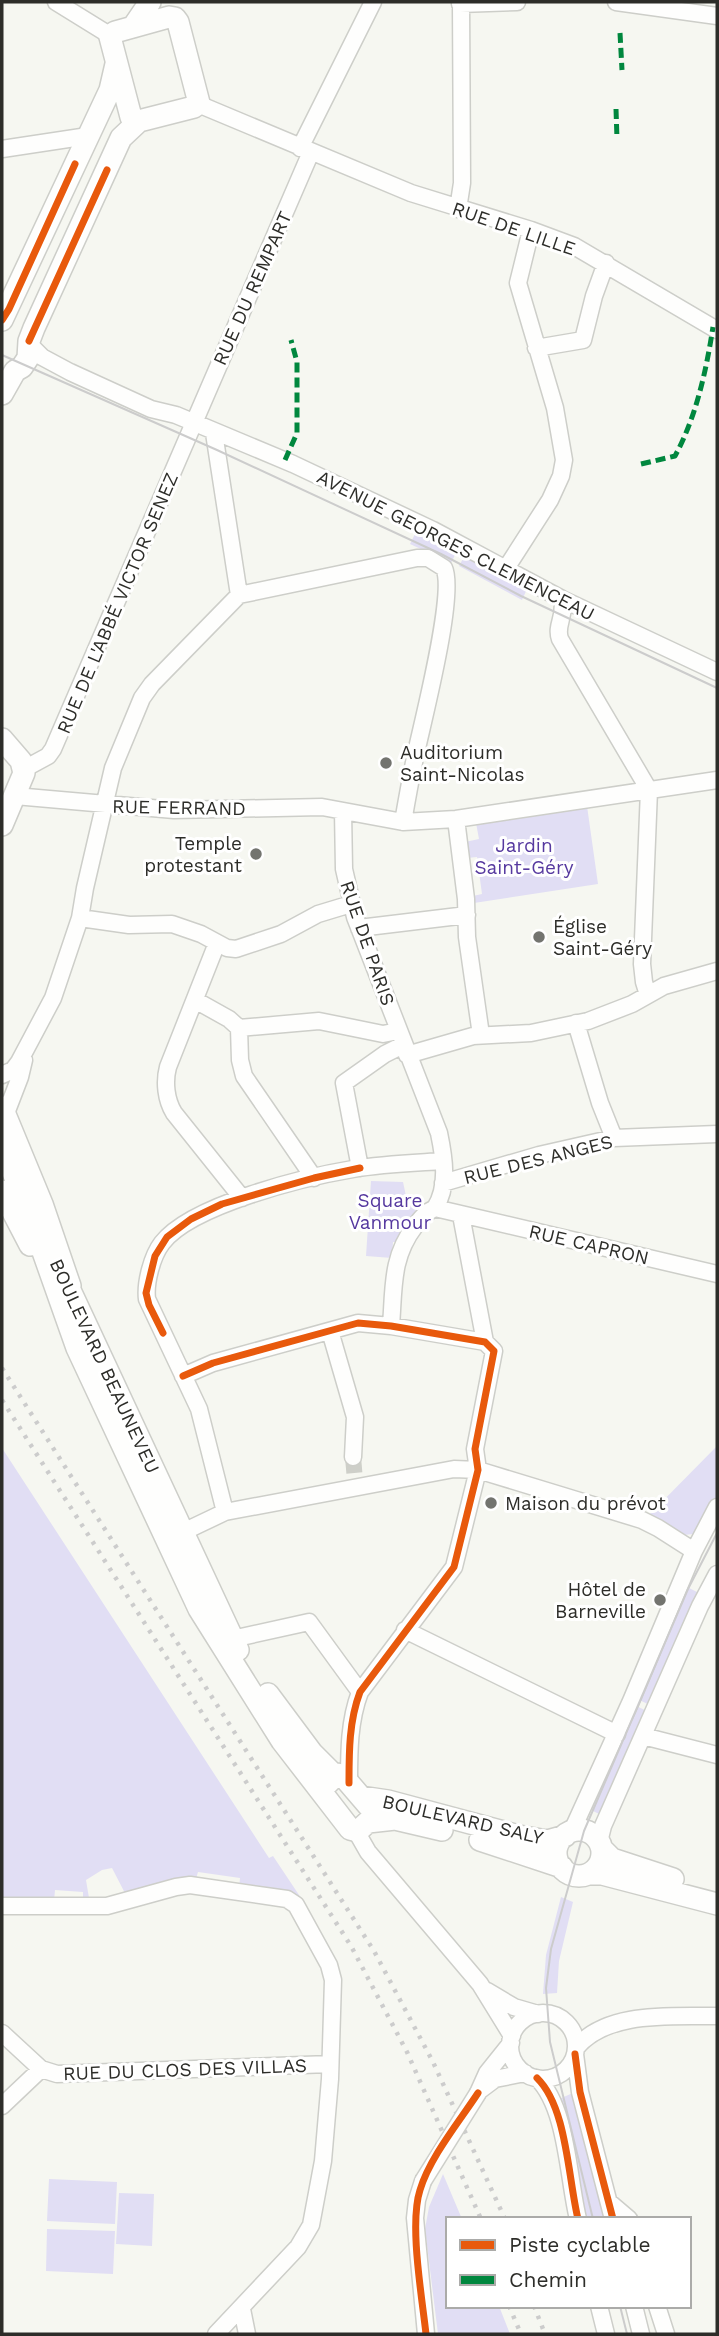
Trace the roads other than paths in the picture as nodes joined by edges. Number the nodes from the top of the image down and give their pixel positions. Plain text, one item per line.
1 (55, 2) edge
2 (150, 2) edge
3 (184, 2) edge
4 (373, 2) edge
5 (517, 2) edge
6 (616, 2) edge
7 (461, 3) edge
8 (717, 16) edge
9 (133, 27) junction
10 (180, 27) junction
11 (111, 36) junction
12 (116, 62) junction
13 (198, 104) junction
14 (138, 122) junction
15 (88, 136) junction
16 (2, 149) edge
17 (306, 150) junction
18 (458, 209) junction
19 (531, 230) junction
20 (606, 263) junction
21 (2, 323) edge
22 (717, 330) edge
23 (29, 343) junction
24 (536, 348) junction
25 (8, 372) edge
26 (2, 394) edge
27 (194, 423) junction
28 (214, 433) junction
29 (505, 570) junction
30 (239, 595) junction
31 (562, 599) junction
32 (717, 672) edge
33 (2, 739) edge
34 (14, 759) edge
35 (717, 780) edge
36 (649, 790) junction
37 (15, 796) junction
38 (104, 805) junction
39 (343, 811) junction
40 (456, 819) junction
41 (403, 822) junction
42 (2, 825) edge
43 (351, 904) junction
44 (467, 915) junction
45 (80, 918) junction
46 (359, 928) junction
47 (217, 943) junction
48 (716, 976) edge
49 (648, 995) junction
50 (195, 1000) junction
51 (576, 1023) junction
52 (239, 1028) junction
53 (481, 1035) junction
54 (403, 1043) junction
55 (24, 1050) junction
56 (2, 1075) edge
57 (4, 1111) edge
58 (717, 1134) edge
59 (614, 1138) junction
60 (2, 1147) edge
61 (443, 1161) junction
62 (360, 1168) junction
63 (314, 1178) junction
64 (2, 1191) edge
65 (441, 1195) junction
66 (242, 1198) junction
67 (461, 1215) junction
68 (717, 1274) edge
69 (68, 1302) junction
70 (391, 1326) junction
71 (330, 1331) junction
72 (485, 1342) junction
73 (183, 1376) junction
74 (353, 1457) tunnel mouth
75 (478, 1470) junction
76 (717, 1507) edge
77 (225, 1512) junction
78 (160, 1527) junction
79 (183, 1532) junction
80 (694, 1551) junction
81 (717, 1574) edge
82 (682, 1580) junction
83 (707, 1592) junction
84 (405, 1630) junction
85 (232, 1639) junction
86 (359, 1692) junction
87 (617, 1734) junction
88 (643, 1736) junction
89 (717, 1755) edge
90 (341, 1786) junction
91 (362, 1827) junction
92 (568, 1834) junction
93 (600, 1846) junction
94 (562, 1867) junction
95 (590, 1874) junction
96 (717, 1891) edge
97 (717, 1904) edge
98 (2, 1906) edge
99 (480, 1984) junction
100 (538, 2014) junction
101 (717, 2016) edge
102 (565, 2022) junction
103 (621, 2023) junction
104 (2, 2033) edge
105 (511, 2040) junction
106 (575, 2051) junction
107 (330, 2064) junction
108 (41, 2069) junction
109 (531, 2076) junction
110 (478, 2093) junction
111 (2, 2106) edge
112 (609, 2202) junction
113 (578, 2217) edge
114 (613, 2217) edge
115 (627, 2217) edge
116 (600, 2308) edge
117 (634, 2308) edge
118 (658, 2308) edge
119 (242, 2309) junction
120 (216, 2334) edge
121 (247, 2334) edge
122 (426, 2334) edge
123 (606, 2334) edge
124 (641, 2334) edge
125 (666, 2334) edge

1 - 11 street
2 - 9 main road
3 - 10 main road
4 - 17 street, RUE DU REMPART
5 - 7 street
6 - 8 street
7 - 18 street
9 - 10 main road
9 - 11 main road
10 - 13 main road
11 - 12 main road
12 - 14 main road
12 - 15 main road
13 - 14 main road
13 - 17 street, RUE DE LILLE
14 - 23 main road
15 - 16 street
15 - 21 main road
17 - 18 street, RUE DE LILLE
17 - 27 street, RUE DU REMPART
18 - 19 street, RUE DE LILLE
19 - 20 street, RUE DE LILLE
19 - 24 street
20 - 22 street, RUE DE LILLE
20 - 24 street
21 - 23 main road
23 - 25 main road
23 - 27 street, AVENUE GEORGES CLEMENCEAU
24 - 29 street
25 - 26 main road
27 - 28 street, AVENUE GEORGES CLEMENCEAU
27 - 34 street, RUE DE L'ABBÉ VICTOR SENEZ
28 - 29 street, AVENUE GEORGES CLEMENCEAU
28 - 30 street
29 - 31 street, AVENUE GEORGES CLEMENCEAU
30 - 38 street
30 - 41 street
31 - 32 street, AVENUE GEORGES CLEMENCEAU
31 - 36 street
33 - 34 main road
34 - 37 main road
35 - 36 street
36 - 40 street
36 - 49 street
37 - 38 street, RUE FERRAND
37 - 42 main road
38 - 39 street, RUE FERRAND
38 - 45 street
39 - 41 street
39 - 43 street, RUE DE PARIS
40 - 41 street
40 - 44 street
43 - 46 street, RUE DE PARIS
43 - 47 street
44 - 46 street
44 - 53 street
45 - 47 street
45 - 55 street
46 - 54 street, RUE DE PARIS
47 - 50 street
48 - 49 street
49 - 51 street
50 - 52 street
50 - 66 street
51 - 53 street
51 - 59 street
52 - 54 street
52 - 63 street
53 - 54 street
54 - 61 street, RUE DE PARIS
54 - 62 street
55 - 56 street
55 - 57 street
57 - 69 main road
58 - 59 street, RUE DES ANGES
59 - 65 street, RUE DES ANGES
60 - 69 main road, BOULEVARD BEAUNEVEU
61 - 62 street
61 - 65 street, RUE DE PARIS
62 - 63 street
63 - 66 street
64 - 69 main road
65 - 67 street, RUE CAPRON
65 - 70 street
66 - 73 street
67 - 68 street, RUE CAPRON
67 - 72 street
69 - 78 main road, BOULEVARD BEAUNEVEU
69 - 79 main road, BOULEVARD BEAUNEVEU
70 - 71 street
70 - 72 street
71 - 73 street
71 - 74 street
72 - 75 street
73 - 77 street
75 - 77 street
75 - 80 street
75 - 84 street
76 - 80 street
77 - 79 street
78 - 79 street
78 - 90 main road, BOULEVARD BEAUNEVEU
79 - 85 main road, BOULEVARD BEAUNEVEU
80 - 82 street
81 - 83 street
82 - 83 street
82 - 87 street
83 - 88 street
84 - 86 street
84 - 87 street
85 - 86 street
85 - 90 main road, BOULEVARD BEAUNEVEU
86 - 90 street
87 - 92 street
88 - 89 street
88 - 93 street
90 - 91 main road
90 - 91 main road
90 - 92 main road, BOULEVARD SALY
91 - 94 main road, BOULEVARD SALY
91 - 99 street
92 - 93 main road
92 - 94 main road
93 - 95 main road
93 - 96 main road
94 - 95 main road
95 - 97 main road
98 - 107 street
99 - 100 street
99 - 105 street
100 - 102 street
100 - 105 street
101 - 103 street
102 - 103 street
102 - 106 street
103 - 106 street
104 - 108 street, RUE DU CLOS DES VILLAS
105 - 109 street
105 - 110 street
106 - 109 street
106 - 112 street
107 - 108 street, RUE DU CLOS DES VILLAS
107 - 119 street
108 - 111 street, RUE DU CLOS DES VILLAS
109 - 110 street
109 - 113 street
110 - 122 street, bridge
112 - 114 street
112 - 115 street
116 - 123 street
117 - 124 street
118 - 125 street
119 - 120 street
119 - 121 street

